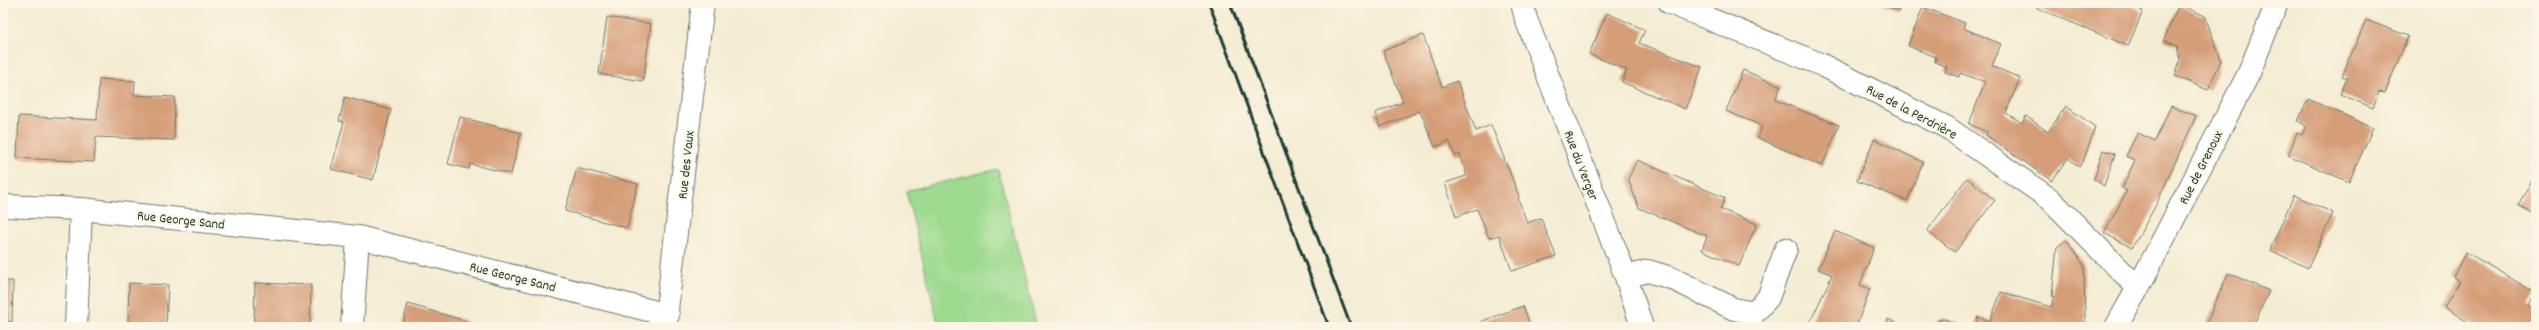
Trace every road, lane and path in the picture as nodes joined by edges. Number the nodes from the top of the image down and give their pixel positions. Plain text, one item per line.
1 (704, 3) edge
2 (1522, 3) edge
3 (1670, 3) edge
4 (2277, 3) edge
5 (3, 206) edge
6 (81, 209) junction
7 (358, 237) junction
8 (1786, 249) dead end
9 (1626, 277) junction
10 (2138, 288) junction
11 (1754, 320) edge
12 (667, 321) edge
13 (76, 327) edge
14 (352, 327) edge
15 (1642, 327) edge
16 (2116, 327) edge

1 - 12 street, Rue des Vaux
2 - 9 street, Rue du Verger
3 - 10 street, Rue de la Perdrière
4 - 10 street, Rue de Grenoux
5 - 6 street, Rue George Sand
6 - 7 street, Rue George Sand
6 - 13 street
7 - 12 street, Rue George Sand
7 - 14 street
8 - 11 street
9 - 11 street
9 - 15 street, Rue du Verger
10 - 16 street, Rue de Grenoux

